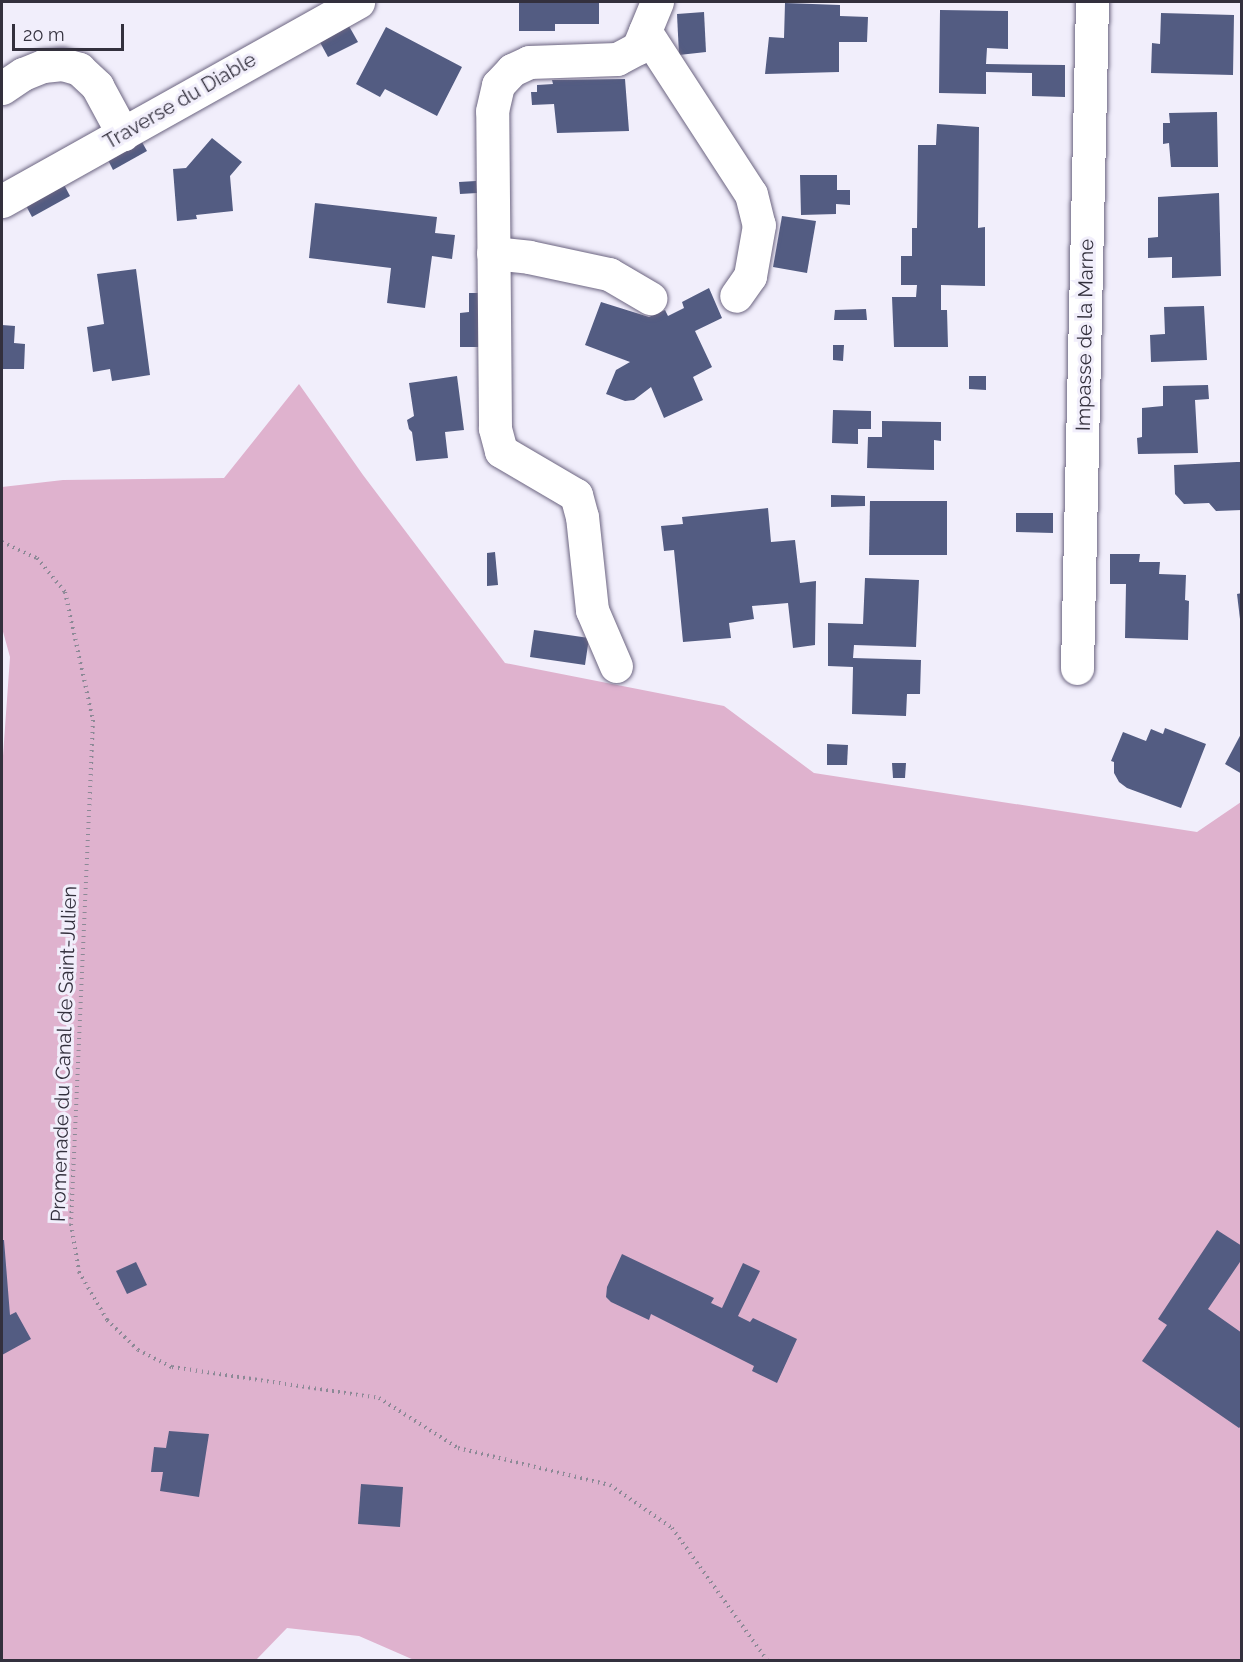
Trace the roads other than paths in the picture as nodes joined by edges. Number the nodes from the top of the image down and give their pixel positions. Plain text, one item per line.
1 (358, 2) edge
2 (1092, 2) edge
3 (651, 16) edge
4 (2, 88) edge
5 (123, 134) junction
6 (2, 201) edge
7 (494, 253) junction
8 (736, 296) dead end
9 (650, 298) dead end
10 (616, 666) dead end
11 (1077, 668) dead end

1 - 5 street, Traverse du Diable
2 - 11 street, Impasse de la Marne
3 - 7 street
3 - 8 street
4 - 5 street
5 - 6 street, Traverse du Diable
7 - 9 street
7 - 10 street

